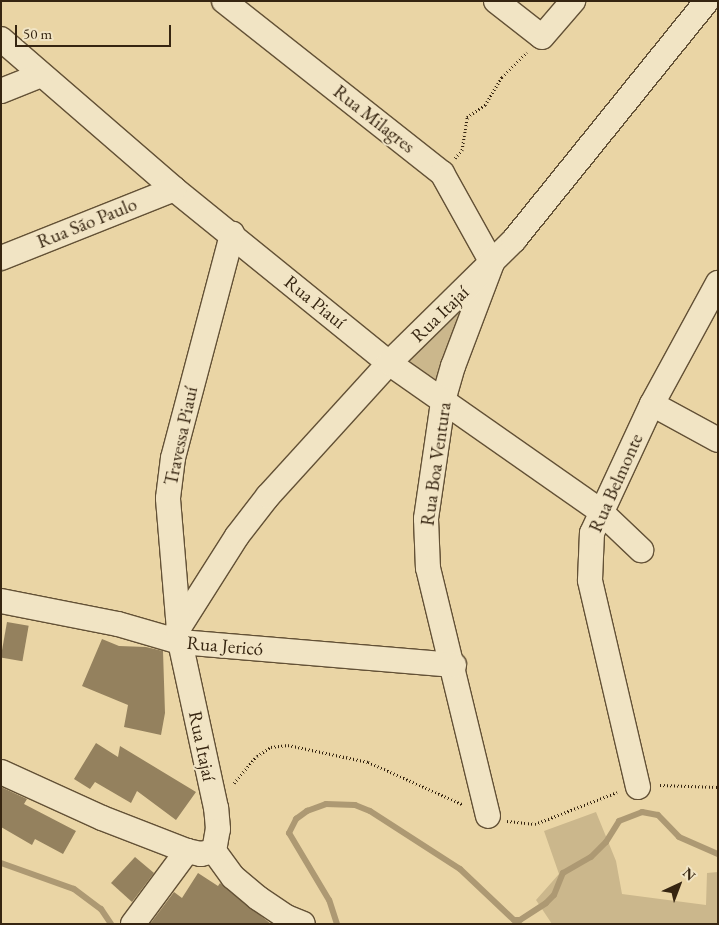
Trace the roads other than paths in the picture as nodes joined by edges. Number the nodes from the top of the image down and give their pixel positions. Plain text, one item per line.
1 (224, 1) edge
2 (496, 1) edge
3 (573, 1) edge
4 (707, 1) edge
5 (1, 39) edge
6 (41, 75) junction
7 (1, 91) edge
8 (174, 189) junction
9 (232, 234) junction
10 (1, 258) edge
11 (492, 263) junction
12 (718, 283) edge
13 (389, 363) junction
14 (443, 402) junction
15 (652, 404) junction
16 (718, 440) edge
17 (600, 512) junction
18 (641, 550) dead end
19 (1, 600) edge
20 (179, 635) junction
21 (454, 665) junction
22 (1, 772) edge
23 (638, 787) road end
24 (488, 816) road end
25 (187, 851) junction
26 (214, 851) junction
27 (133, 924) edge
28 (303, 924) edge

1 - 11 street, Rua Milagres
2 - 3 street
4 - 11 street, Rua Itajaí
5 - 6 street, Rua Piauí
6 - 7 street
6 - 8 street, Rua Piauí
8 - 9 street, Rua Piauí
8 - 10 street, Rua São Paulo
9 - 13 street, Rua Piauí
9 - 20 street, Travessa Piauí
11 - 13 street, Rua Itajaí
11 - 14 street, Rua Boa Ventura
12 - 15 street, Rua Belmonte
13 - 14 street, Rua Piauí
13 - 20 street, Rua Itajaí
14 - 17 street, Rua Piauí
14 - 21 street, Rua Boa Ventura
15 - 16 street
15 - 17 street, Rua Belmonte
17 - 18 street, Rua Piauí
17 - 23 street, Rua Belmonte
19 - 20 street, Rua Jericó
20 - 21 street, Rua Jericó
20 - 26 street, Rua Itajaí
21 - 24 street, Rua Boa Ventura
22 - 25 street
25 - 26 street
25 - 27 street
26 - 28 street

